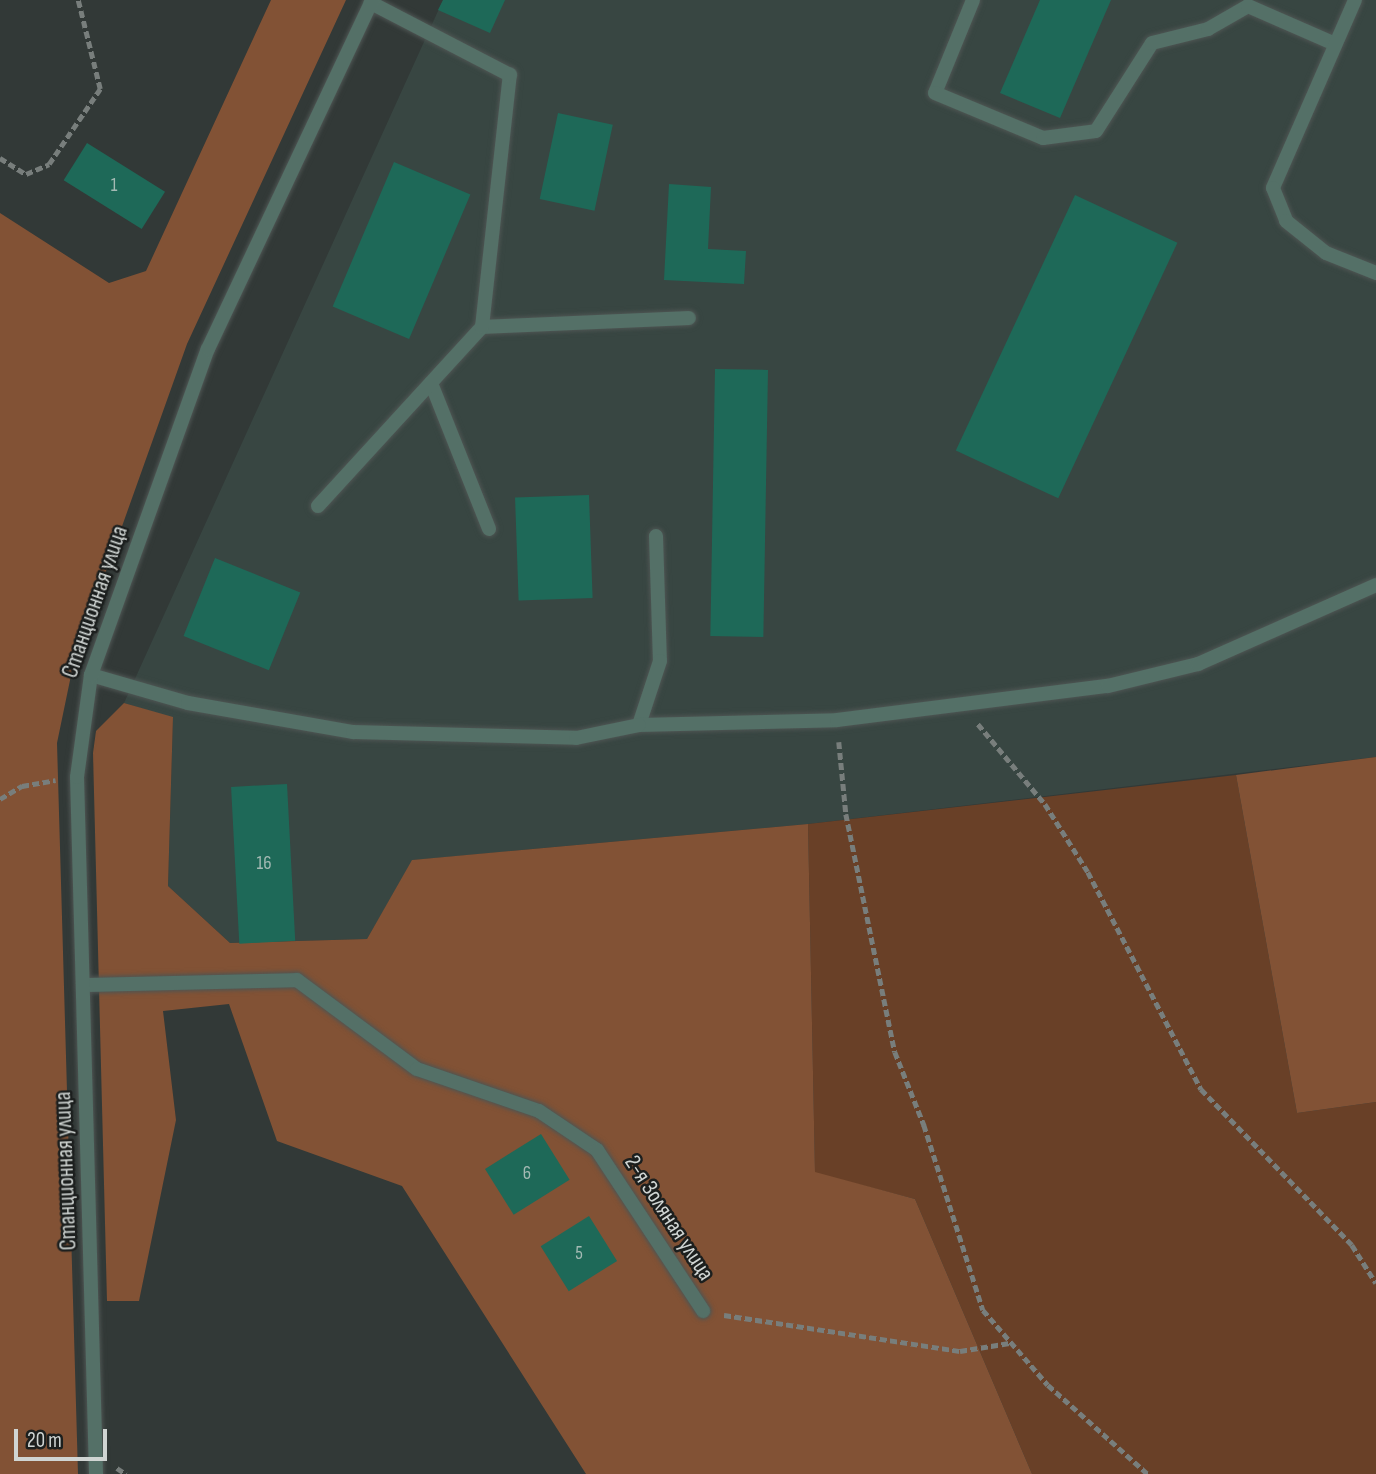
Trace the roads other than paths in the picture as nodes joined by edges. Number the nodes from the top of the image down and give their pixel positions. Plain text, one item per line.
1 (973, 0) edge
2 (1355, 0) edge
3 (371, 1) edge
4 (1249, 3) edge
5 (1335, 44) junction
6 (1376, 274) edge
7 (689, 318) dead end
8 (482, 327) junction
9 (431, 383) junction
10 (318, 506) dead end
11 (489, 529) dead end
12 (656, 536) dead end
13 (1375, 583) edge
14 (91, 675) junction
15 (639, 725) junction
16 (83, 985) junction
17 (703, 1311) road end
18 (96, 1474) edge

1 - 4 street
2 - 5 street
3 - 8 street
3 - 14 street, Станционная улица
4 - 5 street
5 - 6 street
7 - 8 street
8 - 9 street
9 - 10 street
9 - 11 street
12 - 15 street
13 - 15 street
14 - 15 street
14 - 16 street, Станционная улица
16 - 17 street, 2-я Золяная улица
16 - 18 street, Станционная улица

